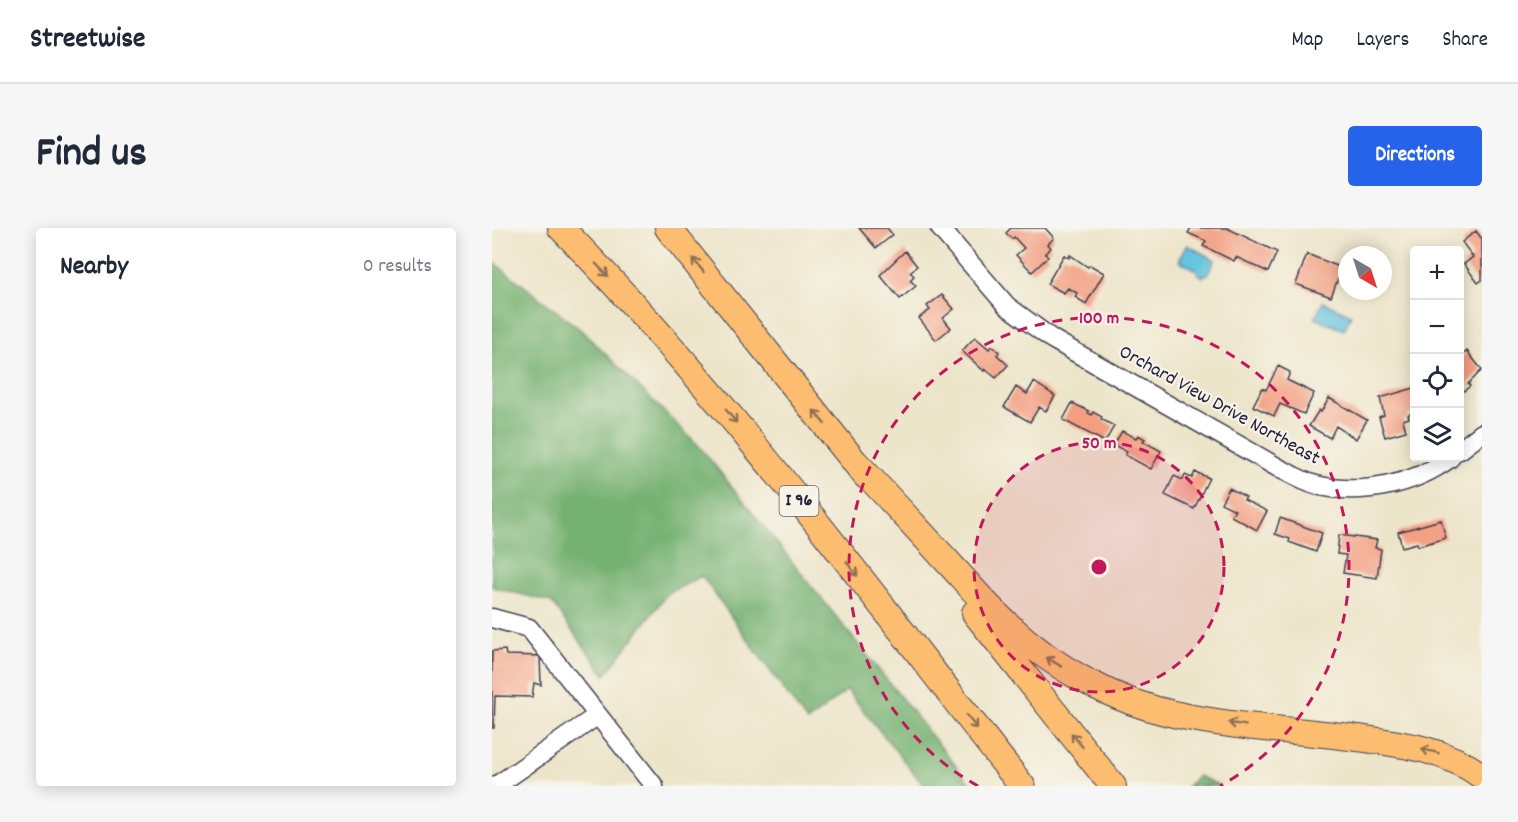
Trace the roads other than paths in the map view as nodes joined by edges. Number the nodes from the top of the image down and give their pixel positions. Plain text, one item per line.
1 (561, 228) edge
2 (940, 228) edge
3 (673, 233) edge
4 (1482, 433) edge
5 (1464, 447) edge
6 (1445, 462) edge
7 (856, 463) junction
8 (492, 618) edge
9 (598, 715) junction
10 (1482, 776) edge
11 (496, 786) edge
12 (654, 786) edge
13 (1022, 786) edge
14 (1113, 786) edge

1 -> 13 highway, I 96
2 - 6 street, Orchard View Drive Northeast
7 -> 3 highway
4 - 5 street
10 -> 7 highway
14 -> 7 highway
8 - 9 street
9 - 11 street
9 - 12 street

